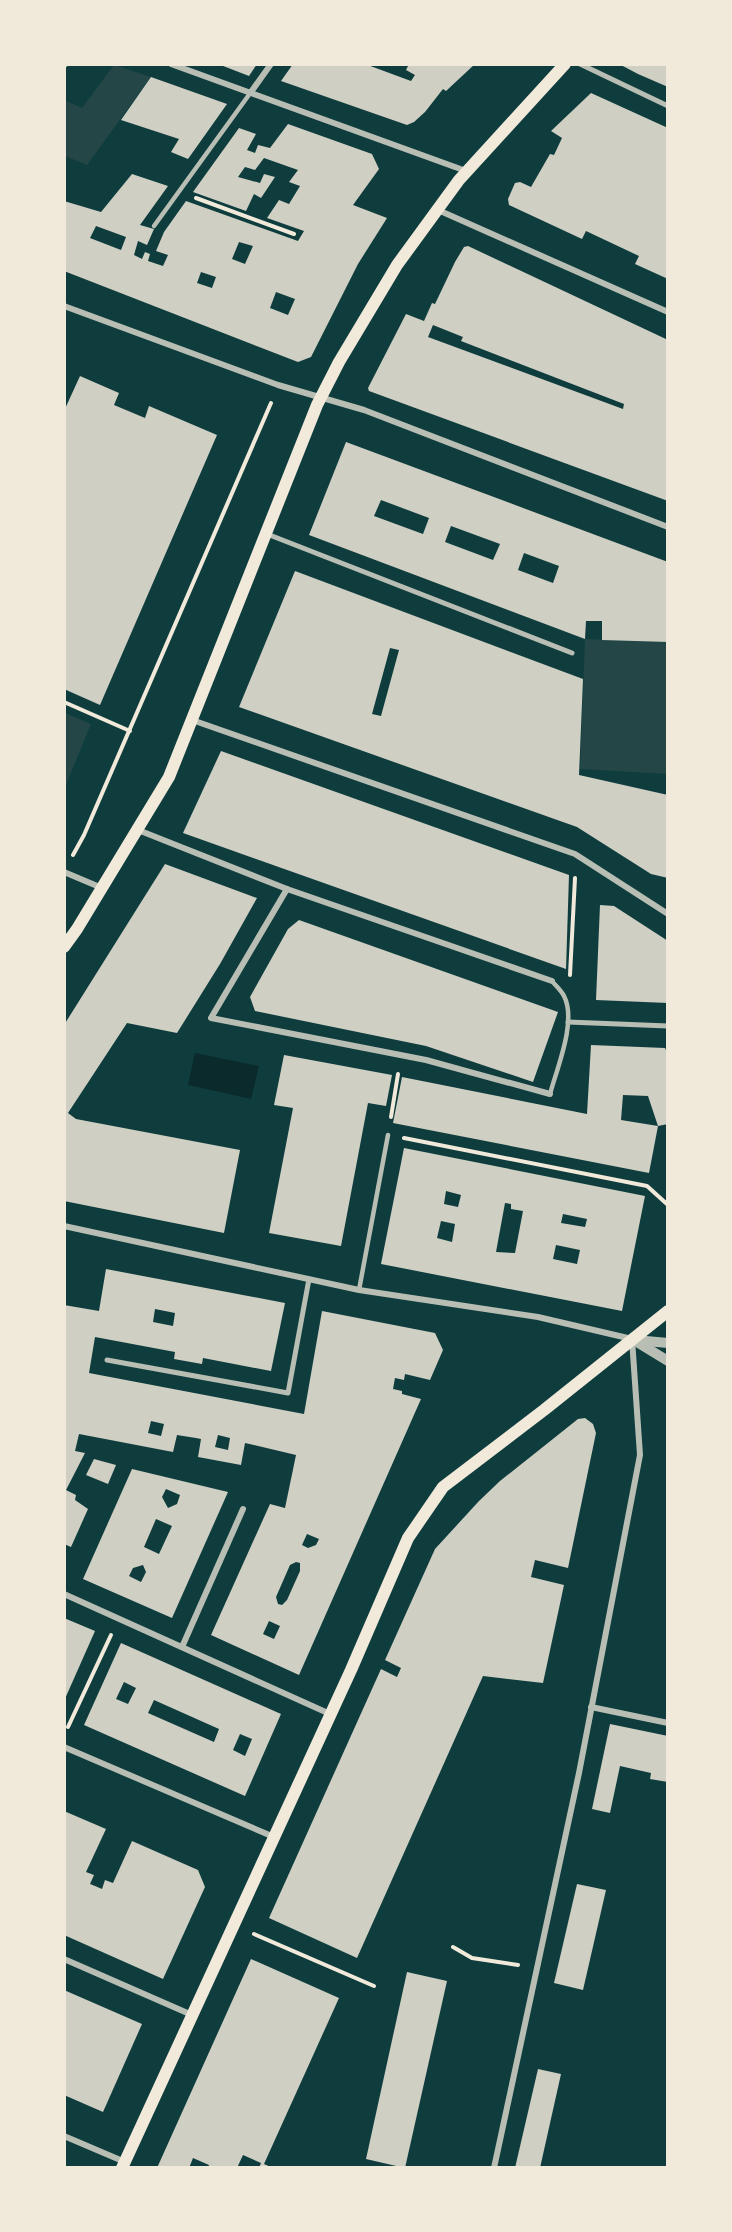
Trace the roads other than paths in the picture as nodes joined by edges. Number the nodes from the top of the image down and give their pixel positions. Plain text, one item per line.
1 (171, 64) edge
2 (271, 64) edge
3 (565, 64) edge
4 (580, 64) edge
5 (251, 92) junction
6 (668, 106) edge
7 (468, 172) junction
8 (438, 210) junction
9 (154, 226) dead end
10 (64, 306) edge
11 (668, 312) edge
12 (320, 397) junction
13 (668, 527) edge
14 (266, 534) junction
15 (572, 653) dead end
16 (191, 720) junction
17 (138, 830) junction
18 (64, 872) edge
19 (102, 888) junction
20 (287, 889) junction
21 (668, 914) edge
22 (64, 947) edge
23 (552, 981) joint
24 (568, 1022) junction
25 (668, 1026) edge
26 (550, 1094) joint
27 (388, 1134) road end
28 (64, 1226) edge
29 (309, 1279) junction
30 (359, 1290) junction
31 (668, 1311) edge
32 (632, 1339) junction
33 (668, 1343) edge
34 (107, 1360) dead end
35 (668, 1361) edge
36 (243, 1509) dead end
37 (64, 1594) edge
38 (182, 1647) junction
39 (591, 1707) junction
40 (330, 1714) junction
41 (668, 1723) edge
42 (64, 1747) edge
43 (274, 1837) junction
44 (64, 1959) edge
45 (192, 2015) junction
46 (64, 2136) edge
47 (123, 2165) edge
48 (494, 2168) edge

1 - 5 street
2 - 5 street
3 - 7 main road
4 - 6 street
5 - 7 street
5 - 9 lane
7 - 8 main road
8 - 11 street
8 - 12 main road
10 - 12 street
12 - 13 street
12 - 14 main road
14 - 15 street
14 - 16 main road
16 - 17 main road
16 - 21 street
17 - 19 main road
17 - 20 street
18 - 19 street
19 - 22 main road
20 - 23 street
20 - 26 street
23 - 24 lane
24 - 25 street
24 - 26 lane
27 - 30 lane
28 - 29 street
29 - 30 street
29 - 34 street
30 - 32 street
31 - 32 main road
32 - 33 street
32 - 35 street
32 - 39 street
32 - 40 main road
36 - 38 street
37 - 38 street
38 - 40 street
39 - 41 street
39 - 48 street
40 - 43 main road
42 - 43 street
43 - 45 main road
44 - 45 street
45 - 47 main road
46 - 47 street

